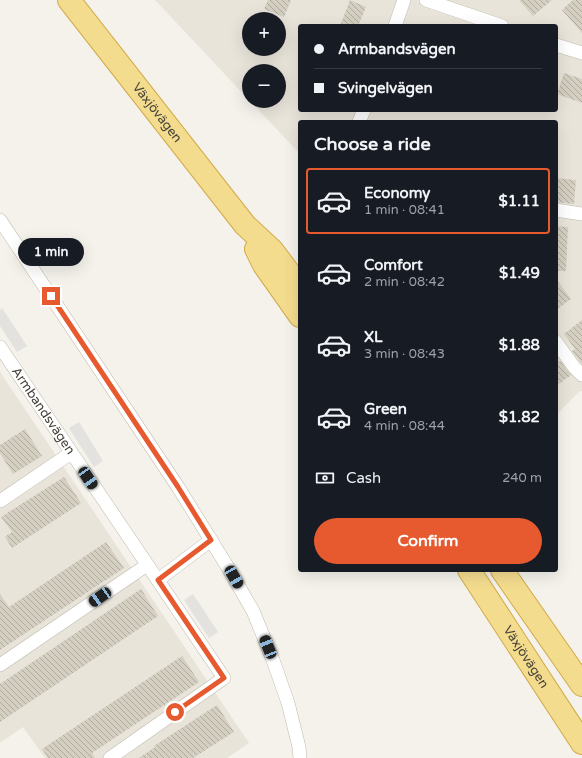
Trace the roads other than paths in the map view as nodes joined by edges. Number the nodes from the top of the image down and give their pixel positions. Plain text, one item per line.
1 (69, 0) edge
2 (404, 0) edge
3 (426, 0) edge
4 (396, 24) edge
5 (496, 24) edge
6 (558, 46) edge
7 (582, 54) edge
8 (558, 210) edge
9 (582, 214) edge
10 (0, 220) edge
11 (244, 225) junction
12 (298, 284) edge
13 (298, 313) edge
14 (558, 345) edge
15 (0, 347) edge
16 (582, 374) edge
17 (71, 453) junction
18 (0, 501) edge
19 (211, 540) junction
20 (147, 565) junction
21 (470, 572) edge
22 (503, 572) edge
23 (158, 580) junction
24 (0, 665) edge
25 (582, 685) edge
26 (582, 744) edge
27 (110, 758) edge
28 (300, 758) edge

1 - 11 highway, Växjövägen
2 - 4 street
3 - 5 street
6 - 7 street
8 - 9 street
10 - 19 street
11 - 12 highway, Växjövägen
11 - 13 highway, Växjövägen
14 - 16 street
15 - 17 street, Armbandsvägen
17 - 18 street
17 - 20 street, Armbandsvägen
19 - 23 street
19 - 28 street
20 - 23 street, Armbandsvägen
20 - 24 street
21 - 26 highway, Växjövägen
22 - 25 highway
23 - 27 street, Armbandsvägen

